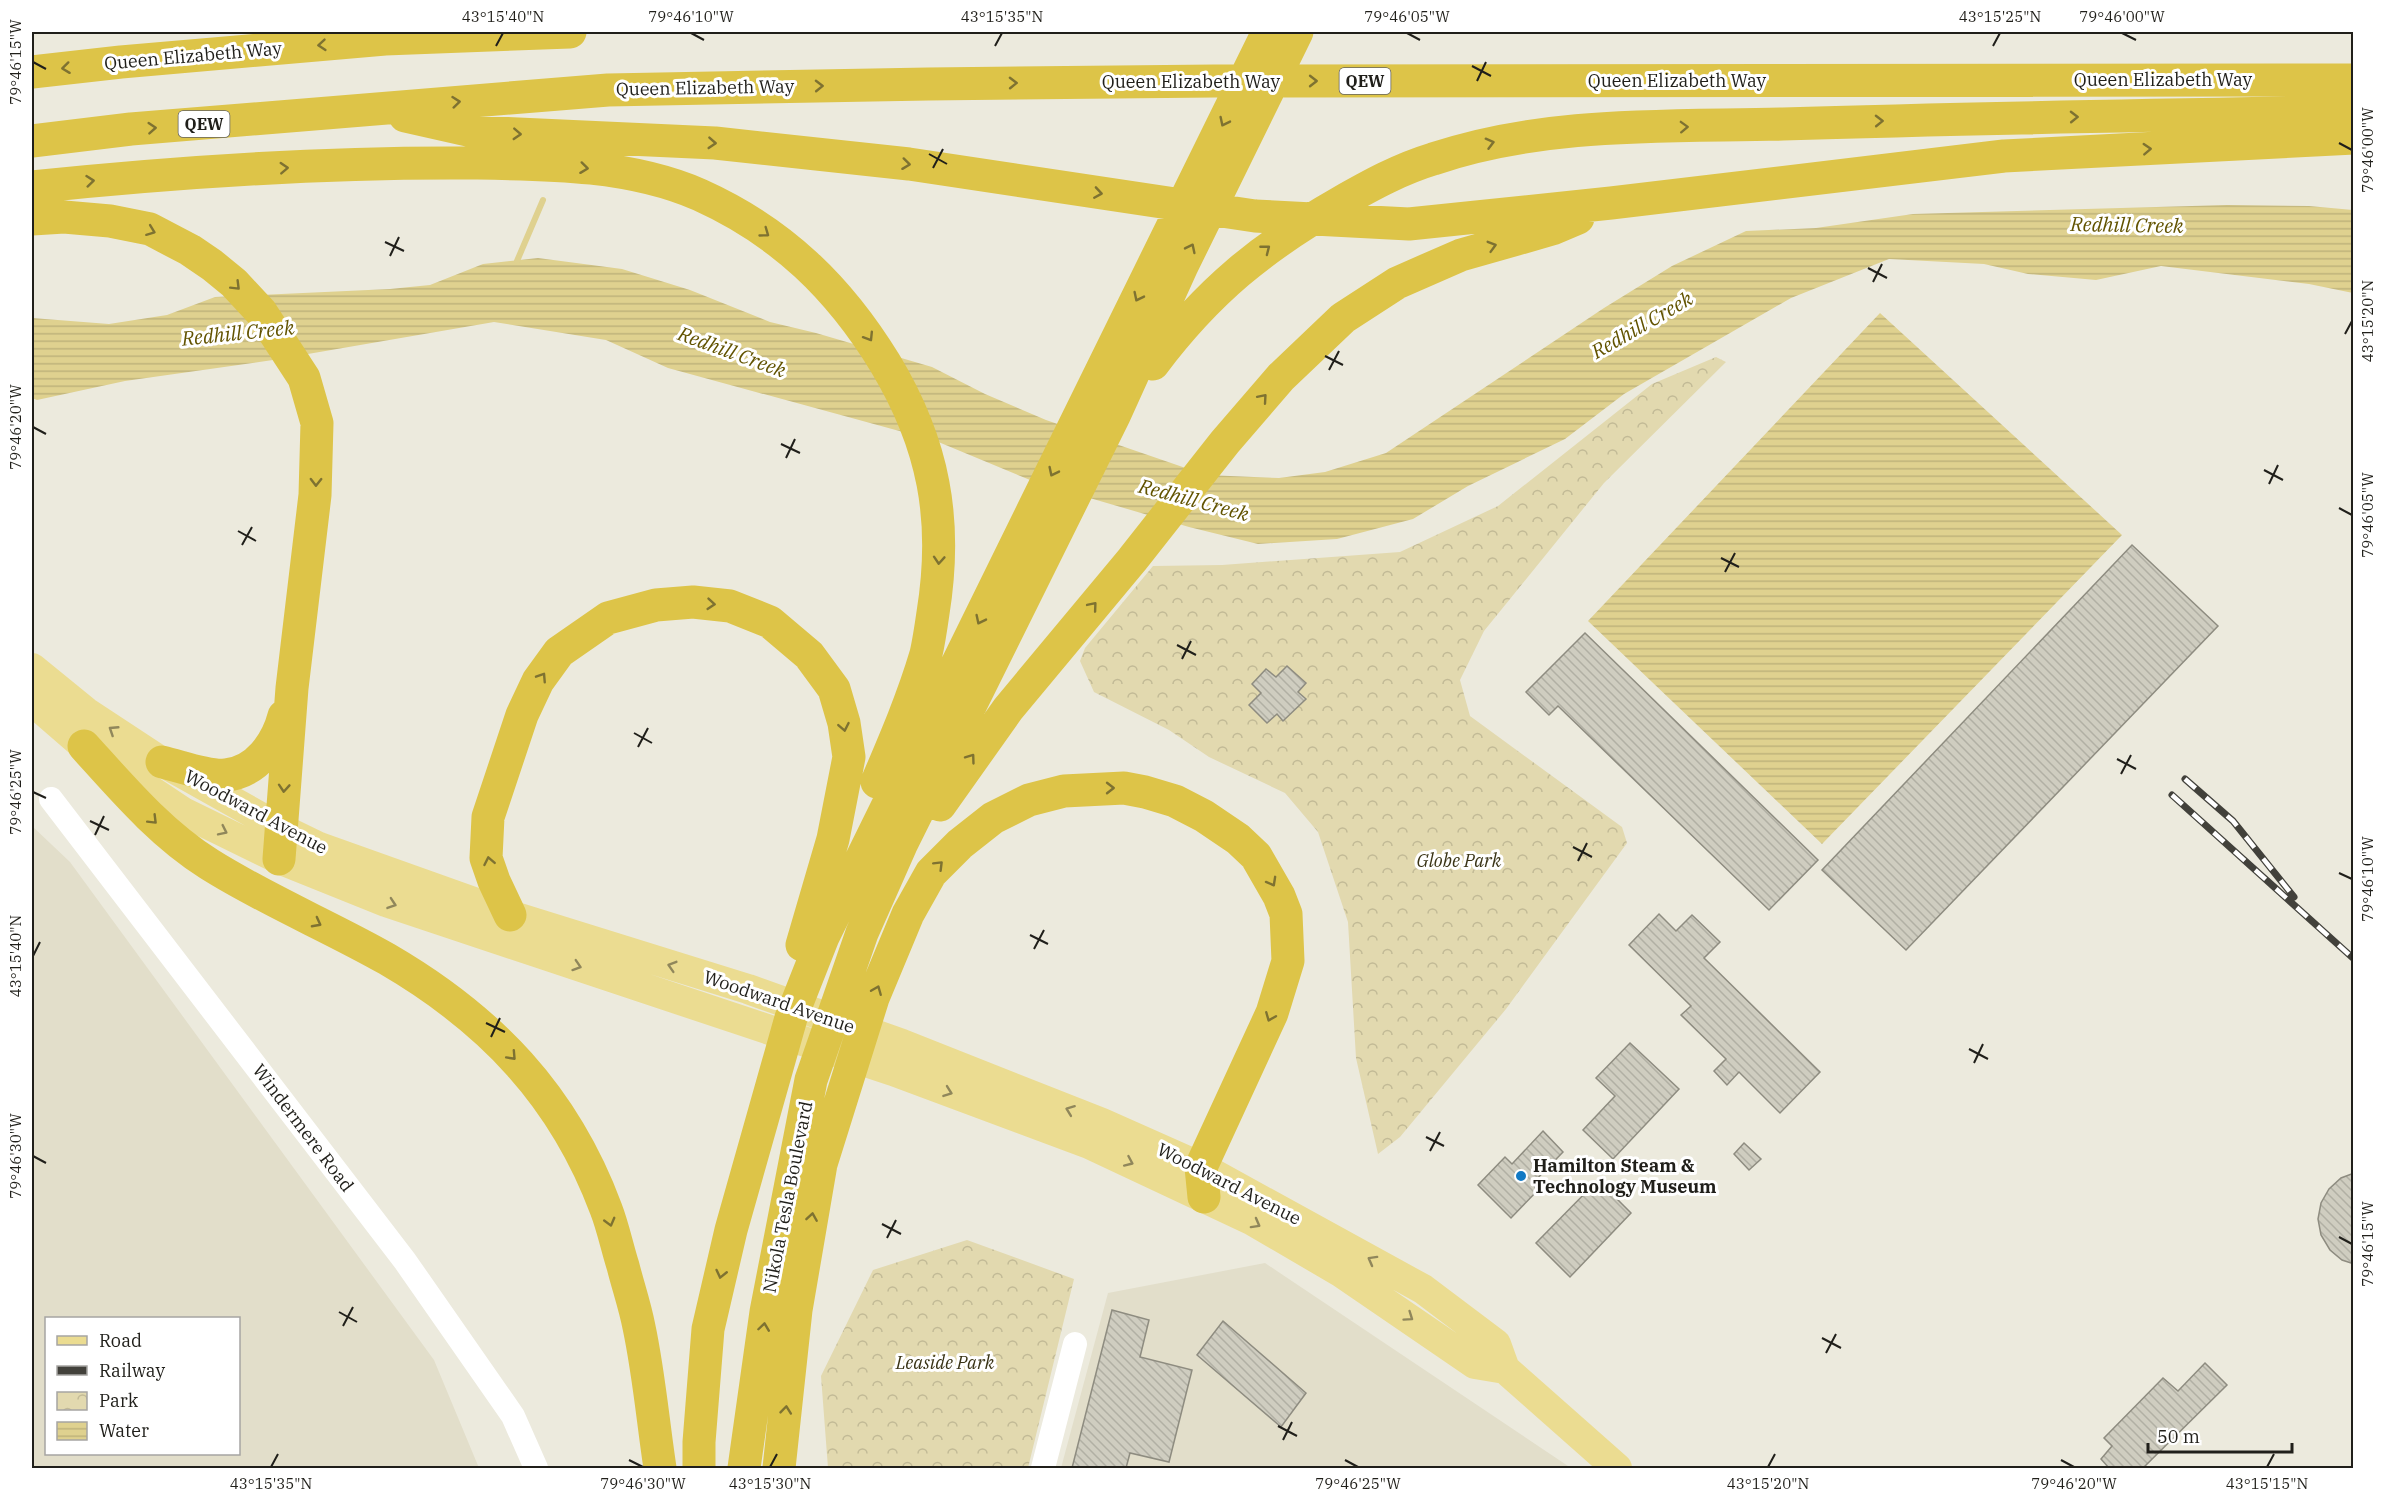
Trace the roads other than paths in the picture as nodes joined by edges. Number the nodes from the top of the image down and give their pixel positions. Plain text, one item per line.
1 (570, 32) edge
2 (1268, 32) edge
3 (1297, 32) edge
4 (32, 72) edge
5 (2354, 80) edge
6 (377, 110) junction
7 (2354, 112) edge
8 (2354, 138) edge
9 (32, 141) edge
10 (32, 187) edge
11 (1611, 203) junction
12 (32, 219) edge
13 (1114, 416) junction
14 (32, 668) edge
15 (292, 688) junction
16 (32, 701) edge
17 (84, 746) junction
18 (162, 762) junction
19 (51, 799) dead end
20 (280, 844) junction
21 (510, 915) junction
22 (862, 933) junction
23 (823, 937) junction
24 (897, 1058) junction
25 (1203, 1182) junction
26 (731, 1230) junction
27 (1075, 1344) dead end
28 (536, 1468) edge
29 (660, 1468) edge
30 (699, 1468) edge
31 (744, 1468) edge
32 (779, 1468) edge
33 (1043, 1468) edge
34 (1617, 1468) edge

1 -> 4 highway, Queen Elizabeth Way
2 -> 23 highway
13 -> 3 highway
6 -> 5 highway, Queen Elizabeth Way / QEW
9 -> 6 highway, Queen Elizabeth Way / QEW
6 -> 11 highway
13 -> 7 highway
11 -> 8 highway
10 -> 23 highway
22 -> 11 highway
12 -> 15 highway
13 - 22 highway
18 -> 14 main road, Woodward Avenue
15 - 18 highway
15 -> 20 highway
16 - 17 main road, Woodward Avenue
17 -> 20 main road, Woodward Avenue
17 -> 29 highway
18 - 20 main road, Woodward Avenue
19 - 28 street, Windermere Road
20 - 21 main road, Woodward Avenue
20 -> 24 main road, Woodward Avenue
24 -> 21 main road, Woodward Avenue
21 -> 26 highway
31 -> 22 highway, Nikola Tesla Boulevard
23 - 26 highway
24 - 25 main road, Woodward Avenue
32 -> 25 highway
25 - 34 main road, Woodward Avenue
26 -> 30 highway
27 - 33 street

